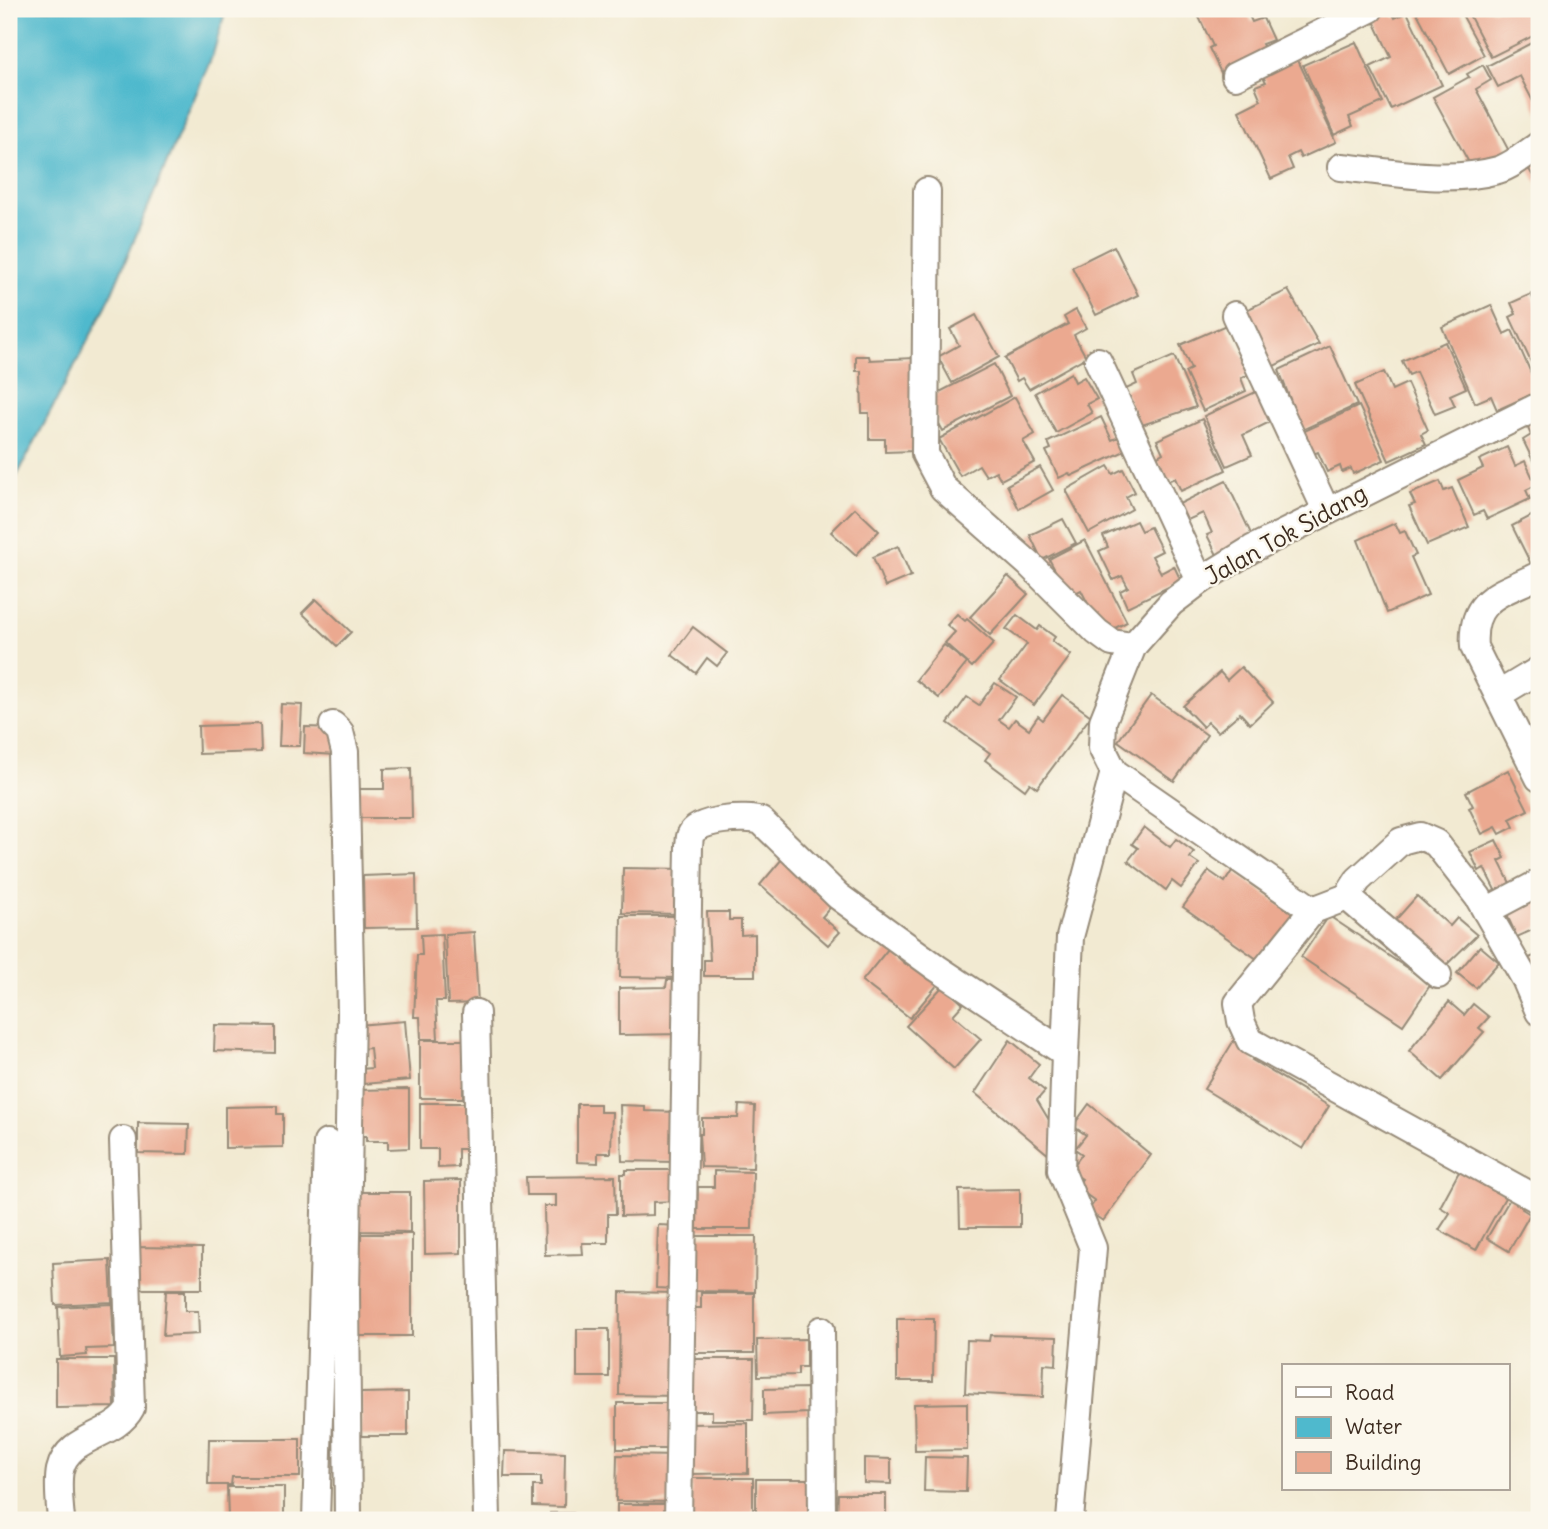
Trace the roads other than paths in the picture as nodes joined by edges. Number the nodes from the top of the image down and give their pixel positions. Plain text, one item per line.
1 (1370, 9) edge
2 (1235, 76) dead end
3 (1539, 145) edge
4 (1341, 167) dead end
5 (927, 191) dead end
6 (1235, 315) dead end
7 (1097, 361) dead end
8 (1539, 406) edge
9 (1326, 510) junction
10 (1539, 575) edge
11 (1199, 581) junction
12 (1133, 646) junction
13 (1539, 670) edge
14 (1499, 694) junction
15 (333, 725) dead end
16 (1114, 772) junction
17 (1539, 778) edge
18 (1539, 883) edge
19 (1347, 897) junction
20 (1312, 911) junction
21 (1486, 911) junction
22 (1438, 975) dead end
23 (1539, 1012) edge
24 (476, 1013) dead end
25 (1065, 1053) junction
26 (123, 1140) dead end
27 (327, 1143) dead end
28 (1539, 1200) edge
29 (821, 1330) dead end
30 (61, 1520) edge
31 (316, 1520) edge
32 (348, 1520) edge
33 (487, 1520) edge
34 (678, 1520) edge
35 (821, 1520) edge
36 (1070, 1520) edge

1 - 2 street
3 - 4 street
5 - 12 street
6 - 9 street
7 - 11 street
8 - 9 street, Jalan Tok Sidang
9 - 11 street, Jalan Tok Sidang
10 - 14 street
11 - 12 street, Jalan Tok Sidang
12 - 16 street, Jalan Tok Sidang
13 - 14 street
14 - 17 street
15 - 32 street
16 - 20 street
16 - 25 street
18 - 21 street
19 - 20 street
19 - 21 street
19 - 22 street
20 - 28 street
21 - 23 street
24 - 33 street
25 - 34 street
25 - 36 street
26 - 30 street
27 - 31 street
29 - 35 street

